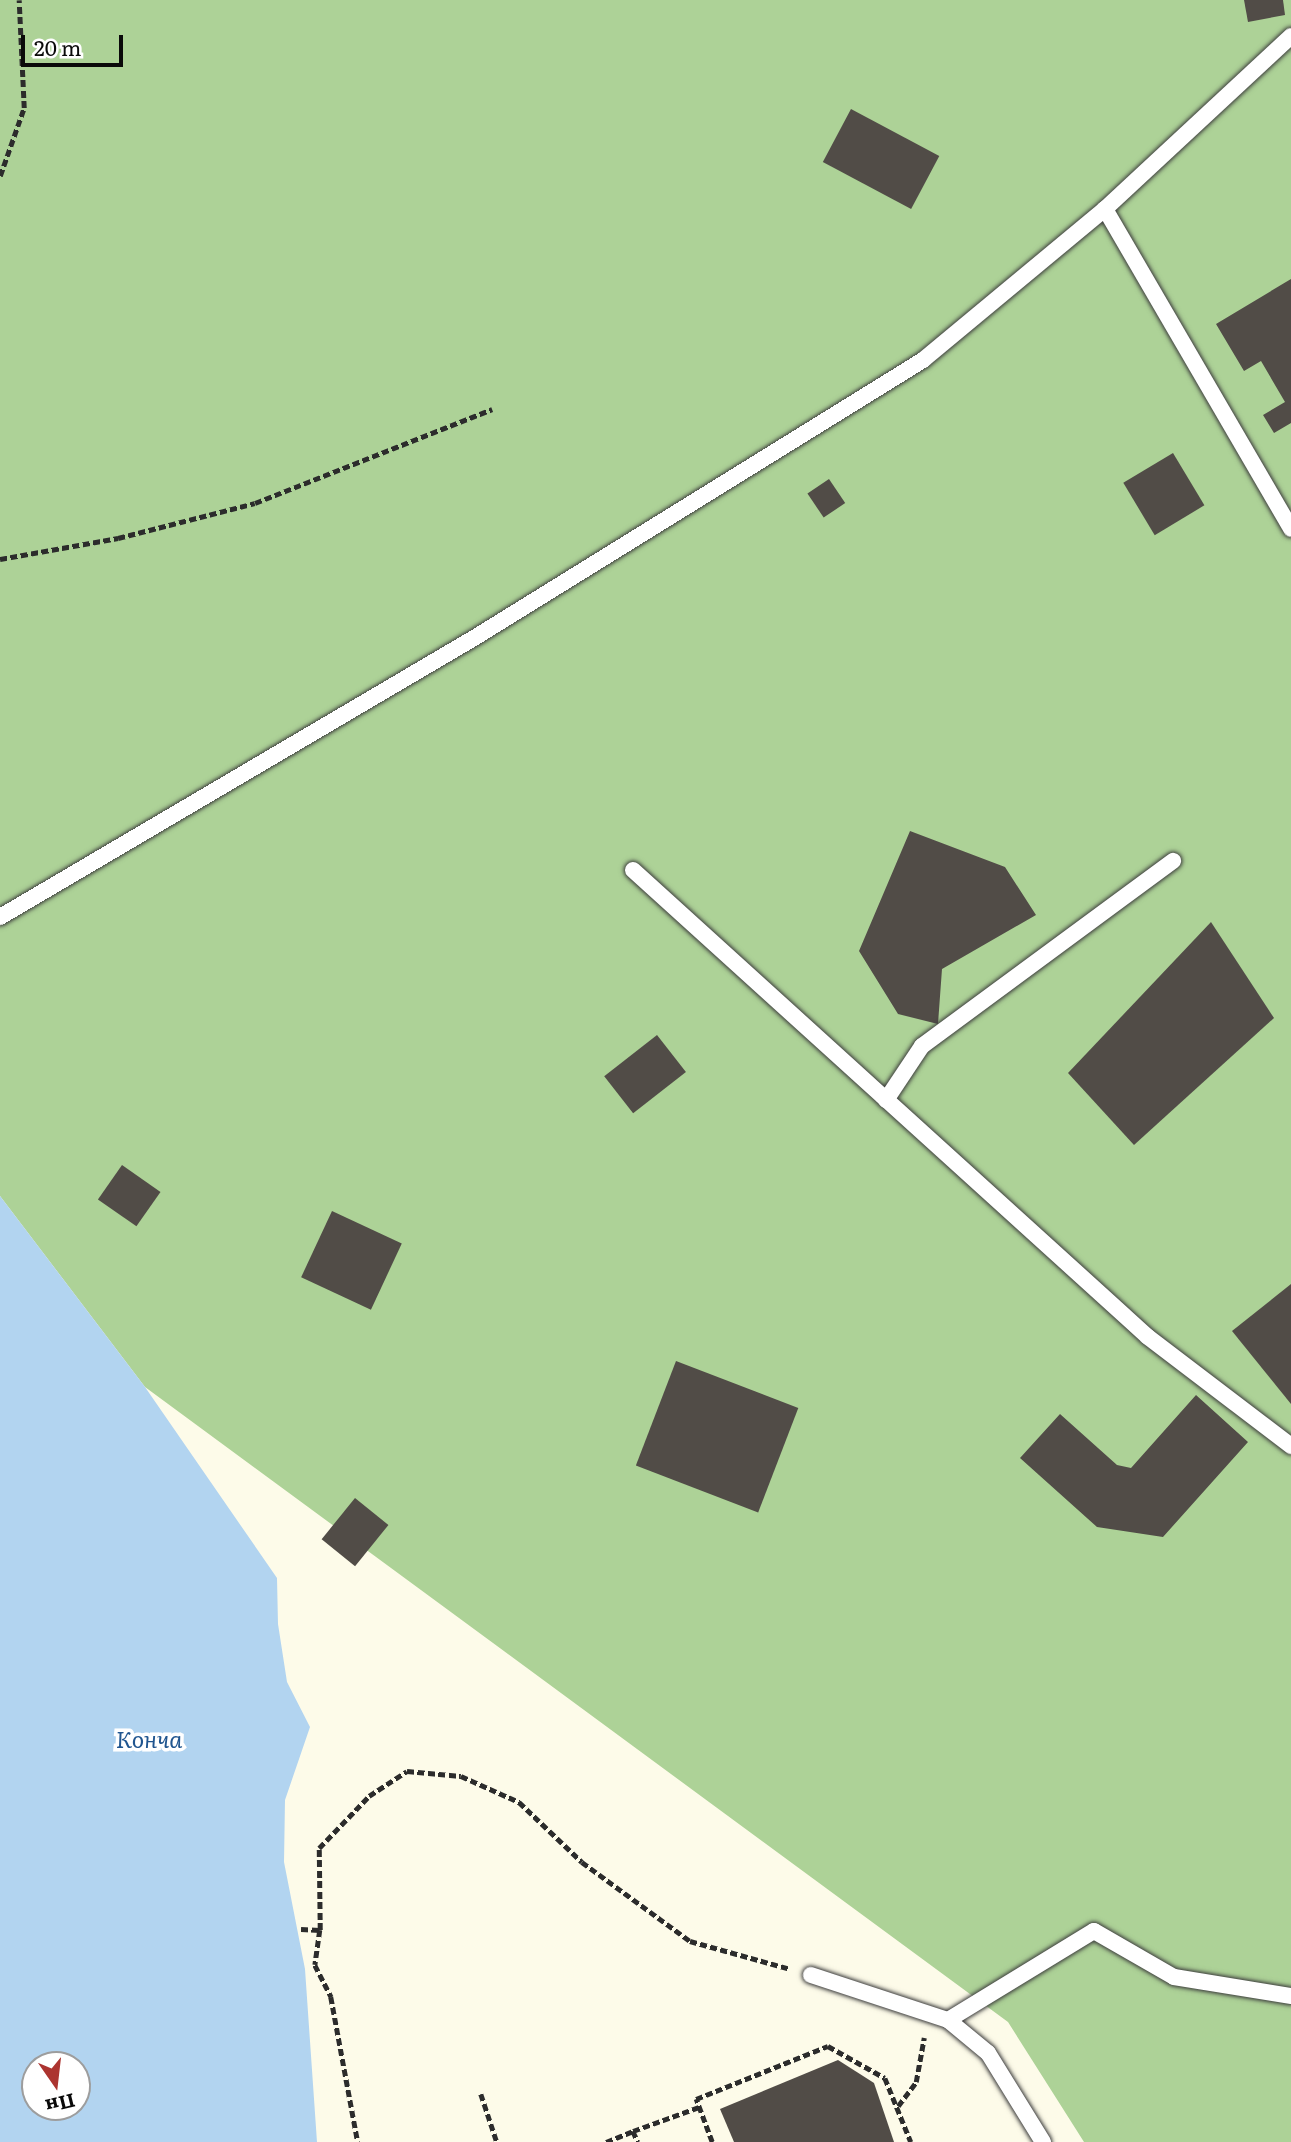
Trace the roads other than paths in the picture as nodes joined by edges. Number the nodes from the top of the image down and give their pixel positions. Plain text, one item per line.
1 (1291, 36) edge
2 (1105, 209) junction
3 (1291, 529) edge
4 (1173, 861) dead end
5 (633, 870) dead end
6 (0, 917) edge
7 (886, 1100) junction
8 (1291, 1446) edge
9 (811, 1975) road end
10 (1291, 1996) edge
11 (948, 2020) junction
12 (1043, 2142) edge

1 - 2 lane
2 - 3 lane
2 - 6 lane
4 - 7 lane
5 - 7 lane
7 - 8 lane
9 - 11 lane
10 - 11 lane
11 - 12 lane

